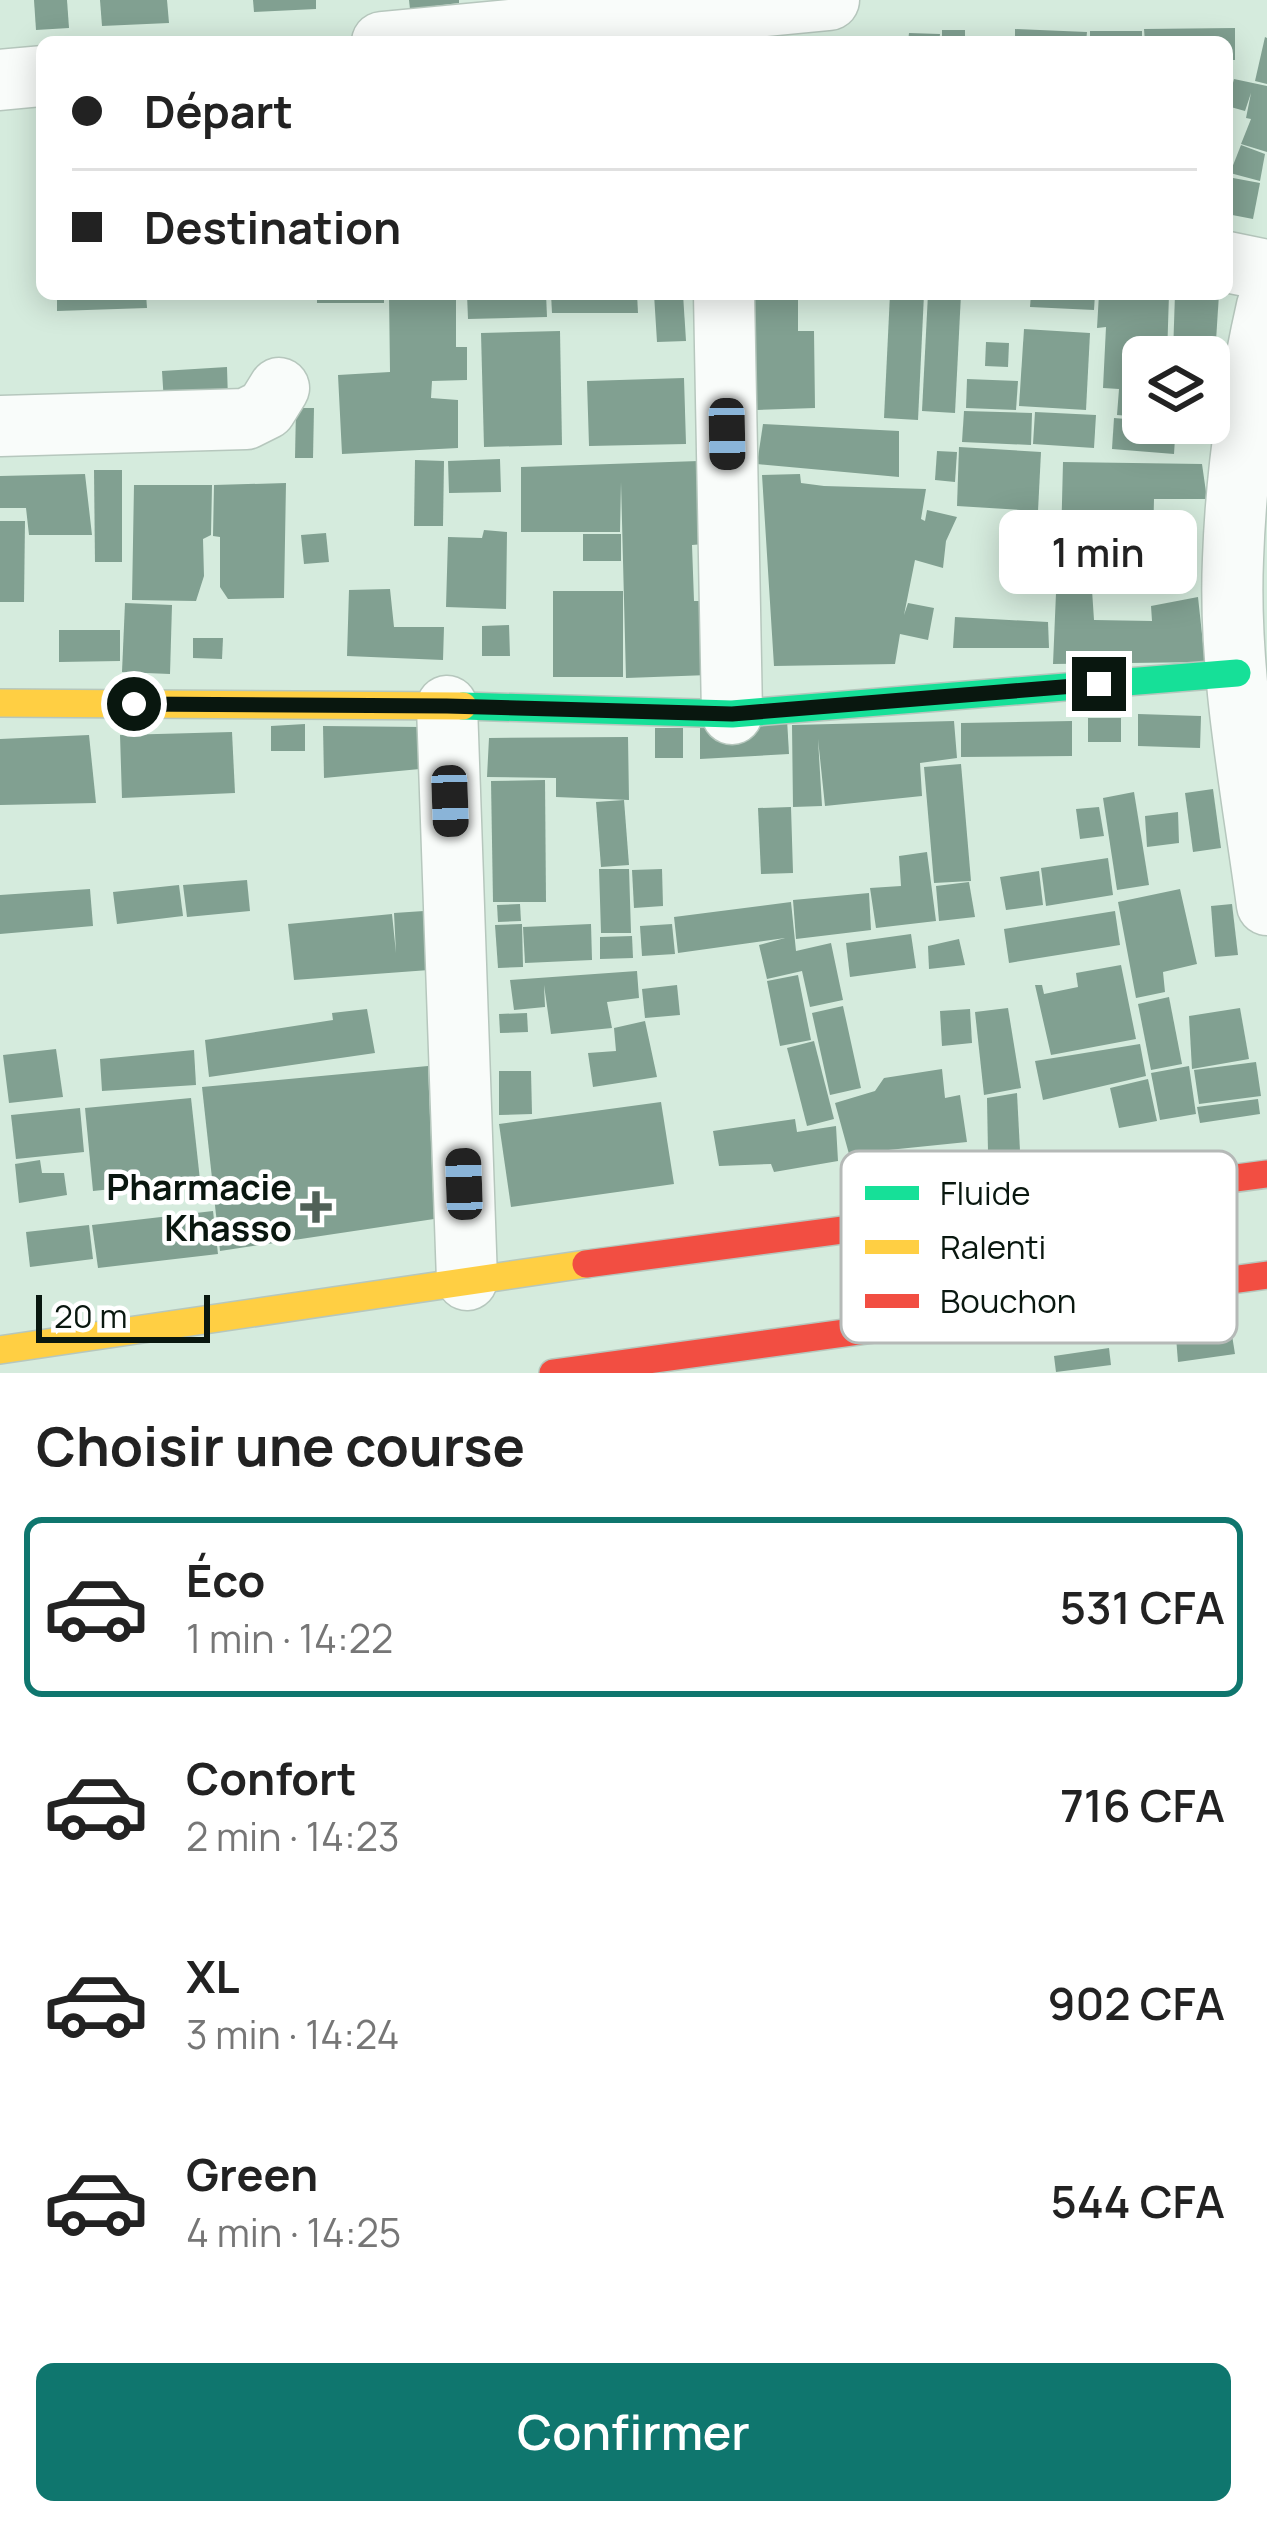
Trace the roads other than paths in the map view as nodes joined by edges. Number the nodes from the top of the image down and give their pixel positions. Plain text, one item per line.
1 (829, 0) edge
2 (711, 17) edge
3 (461, 36) edge
4 (36, 77) edge
5 (0, 80) edge
6 (1233, 263) edge
7 (1267, 270) edge
8 (724, 300) edge
9 (1267, 306) edge
10 (279, 388) dead end
11 (0, 426) edge
12 (1250, 562) edge
13 (1237, 673) junction
14 (0, 703) edge
15 (447, 706) junction
16 (732, 714) junction
17 (1267, 905) edge
18 (1267, 1174) edge
19 (1237, 1178) edge
20 (841, 1230) edge
21 (1267, 1275) edge
22 (1237, 1279) edge
23 (467, 1280) junction
24 (841, 1333) edge
25 (0, 1350) edge
26 (553, 1373) edge

1 - 2 street
2 - 3 street
4 - 5 street
6 - 7 street
8 - 16 street
9 - 12 street
10 - 11 street
12 - 13 street
13 - 16 main road
13 - 17 street
14 - 15 main road
15 - 16 main road
15 - 23 street
18 - 19 main road
20 - 23 main road
21 - 22 main road
23 - 25 main road
24 - 26 main road

